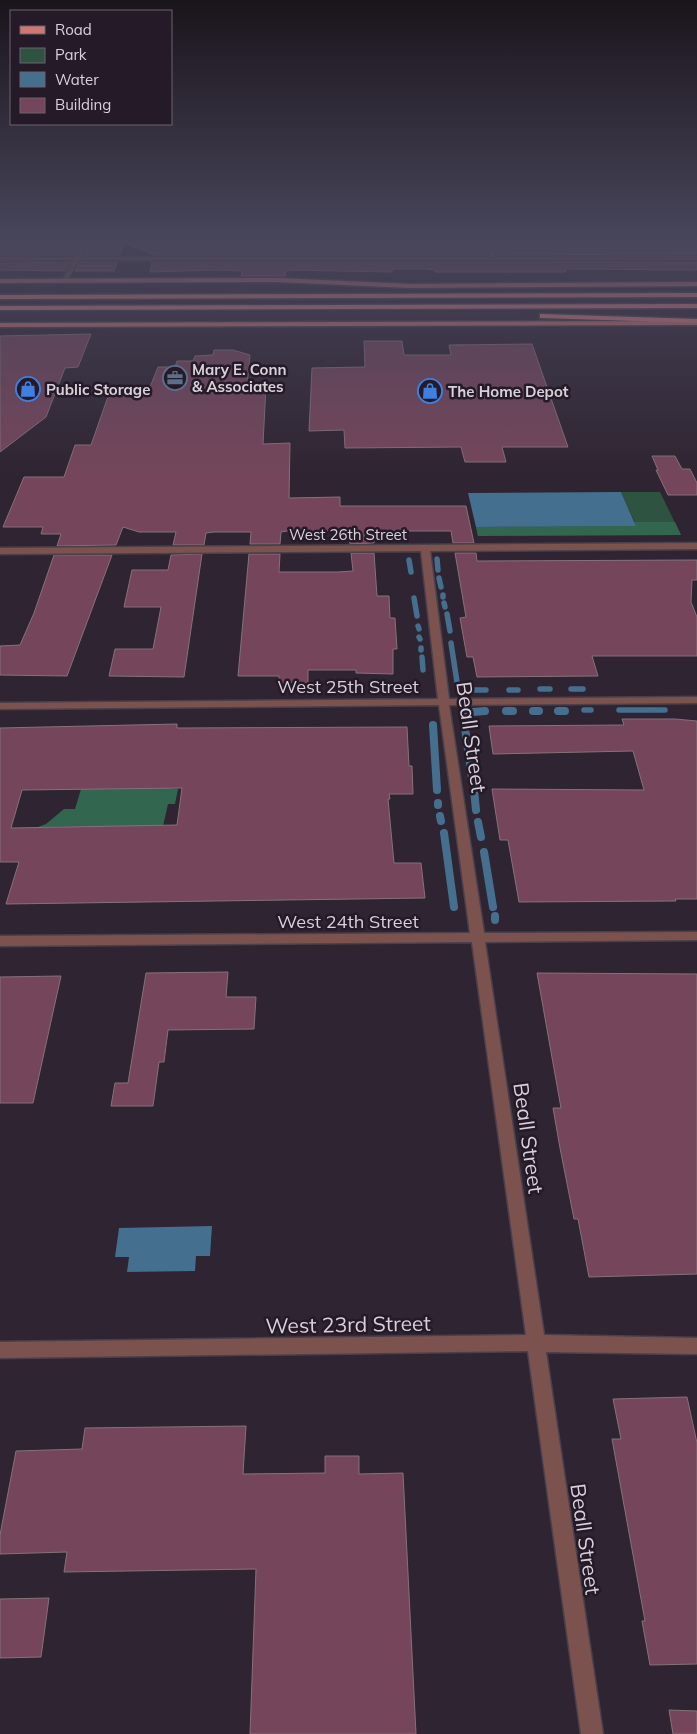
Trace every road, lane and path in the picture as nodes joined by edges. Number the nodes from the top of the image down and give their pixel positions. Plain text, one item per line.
1 (493, 315) edge
2 (697, 322) edge
3 (0, 324) edge
4 (697, 546) edge
5 (425, 548) junction
6 (0, 551) edge
7 (697, 700) edge
8 (444, 703) junction
9 (0, 706) edge
10 (697, 936) edge
11 (478, 939) junction
12 (0, 941) edge
13 (535, 1343) junction
14 (697, 1346) edge
15 (0, 1350) edge
16 (592, 1734) edge

1 - 2 highway
2 - 3 main road
4 - 5 street, West 26th Street
5 - 6 street, West 26th Street
5 - 8 street, Beall Street
7 - 8 street, West 25th Street
8 - 9 street, West 25th Street
8 - 11 street, Beall Street
10 - 11 street, West 24th Street
11 - 12 street, West 24th Street
11 - 13 street, Beall Street
13 - 14 street, West 23rd Street
13 - 15 street, West 23rd Street
13 - 16 street, Beall Street

